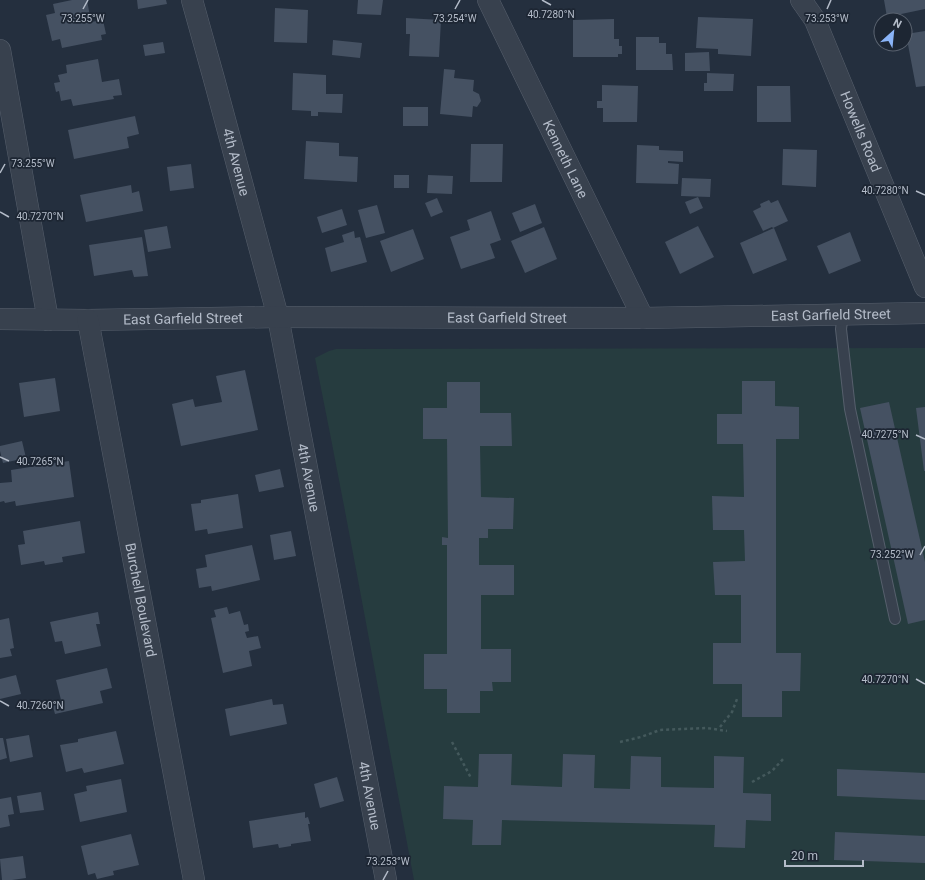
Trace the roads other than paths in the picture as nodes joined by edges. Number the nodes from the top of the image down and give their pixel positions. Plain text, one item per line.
1 (192, 0) edge
2 (488, 0) edge
3 (801, 0) edge
4 (0, 50) edge
5 (925, 287) edge
6 (925, 313) edge
7 (843, 314) junction
8 (278, 317) junction
9 (643, 318) junction
10 (0, 319) edge
11 (48, 320) junction
12 (88, 320) junction
13 (895, 620) dead end
14 (194, 880) edge
15 (386, 880) edge

1 - 8 street, 4th Avenue
2 - 9 street, Kenneth Lane
3 - 5 street, Howells Road
4 - 11 street
6 - 7 street, East Garfield Street
7 - 9 street, East Garfield Street
7 - 13 lane
8 - 9 street, East Garfield Street
8 - 12 street, East Garfield Street
8 - 15 street, 4th Avenue
10 - 11 street, East Garfield Street
11 - 12 street, East Garfield Street
12 - 14 street, Burchell Boulevard

